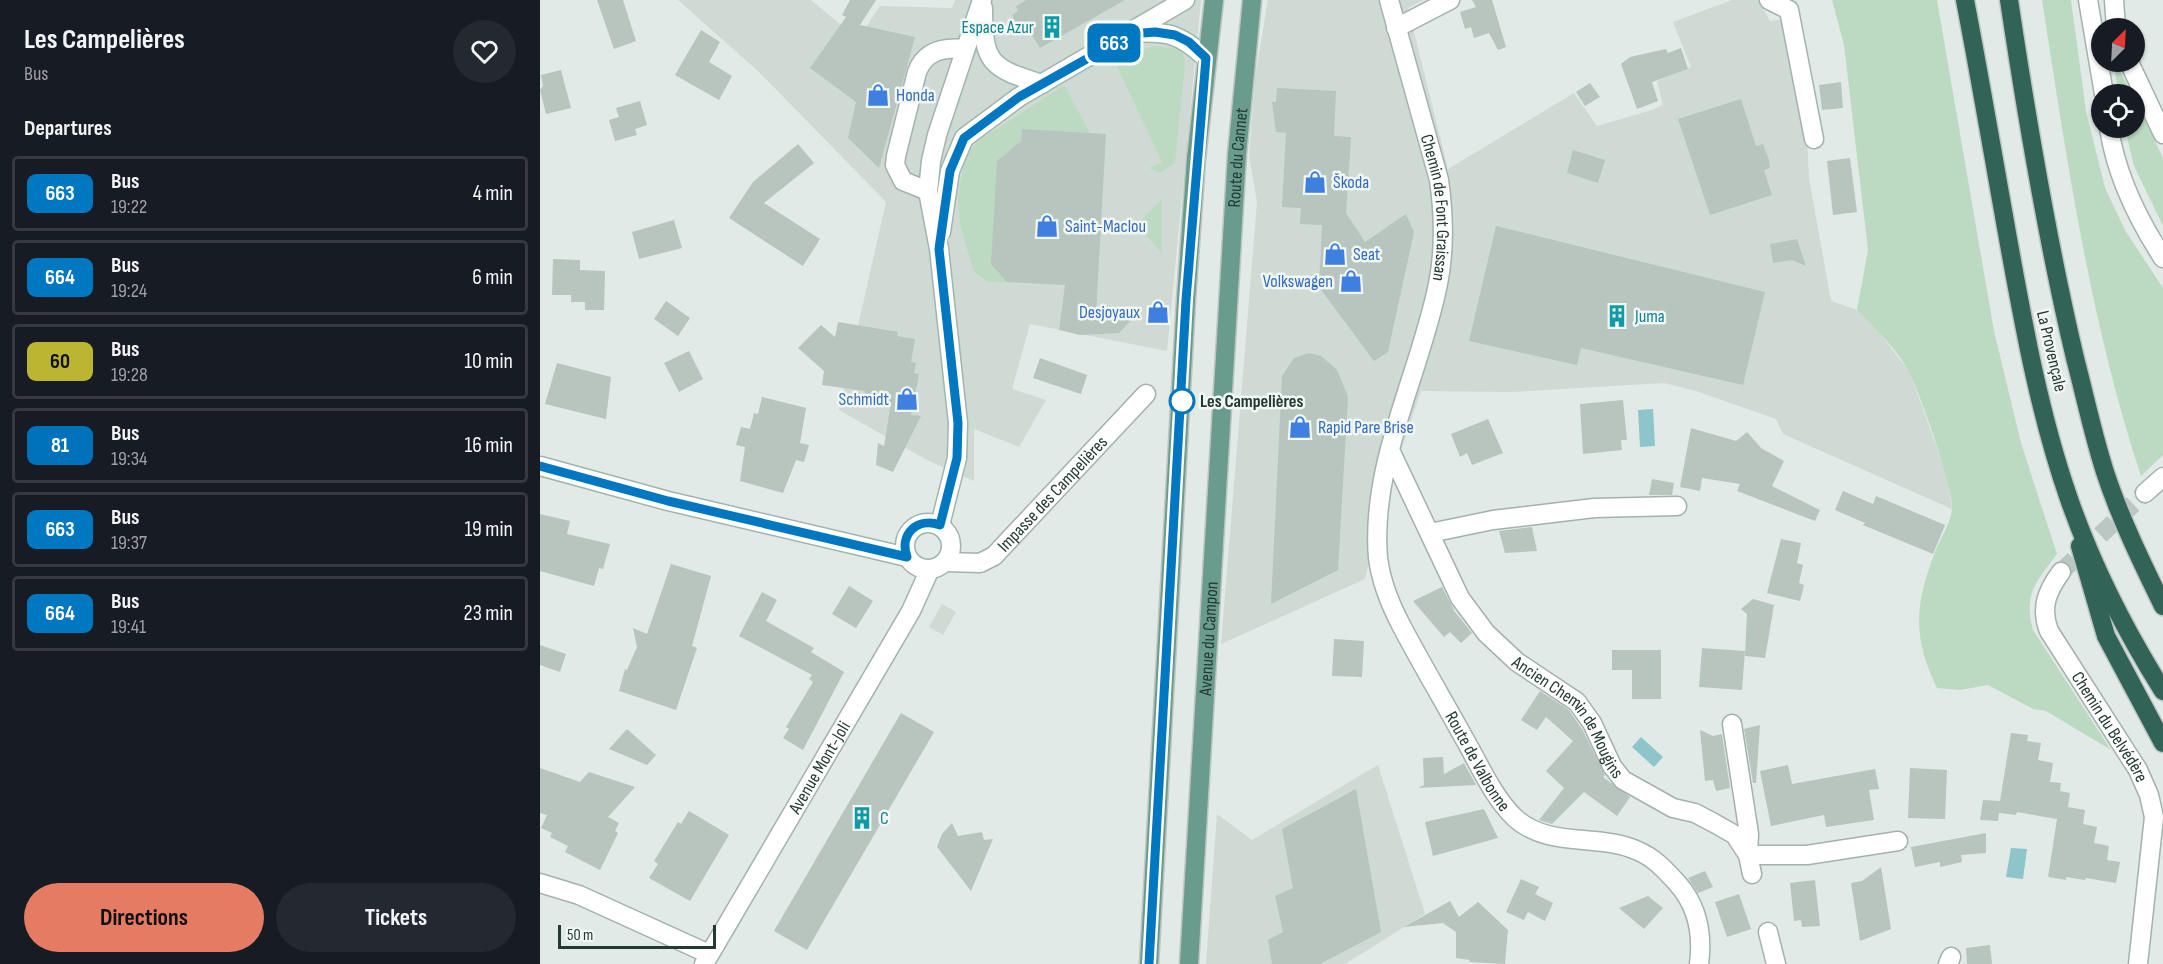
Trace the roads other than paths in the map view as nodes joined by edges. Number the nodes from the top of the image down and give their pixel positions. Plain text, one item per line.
1 (982, 0) edge
2 (1185, 0) edge
3 (1214, 0) edge
4 (1252, 0) edge
5 (1389, 0) edge
6 (1450, 0) edge
7 (1769, 0) edge
8 (1965, 0) edge
9 (2008, 0) edge
10 (2088, 0) edge
11 (2114, 0) edge
12 (2115, 18) edge
13 (1396, 28) junction
14 (1131, 34) junction
15 (964, 49) junction
16 (1206, 58) junction
17 (2134, 72) edge
18 (1042, 84) junction
19 (2101, 84) edge
20 (2163, 134) edge
21 (2112, 138) edge
22 (1814, 139) dead end
23 (928, 191) junction
24 (939, 249) junction
25 (2163, 258) edge
26 (1228, 314) joint
27 (1146, 394) dead end
28 (1390, 450) junction
29 (540, 466) edge
30 (2163, 477) edge
31 (2145, 493) tunnel mouth
32 (2069, 500) junction
33 (1677, 506) dead end
34 (940, 525) junction
35 (1430, 533) junction
36 (907, 557) junction
37 (938, 566) junction
38 (2061, 572) tunnel mouth
39 (2163, 606) edge
40 (2163, 691) edge
41 (1732, 724) dead end
42 (2163, 743) edge
43 (1898, 841) dead end
44 (1748, 855) junction
45 (1752, 874) dead end
46 (540, 883) edge
47 (1768, 932) dead end
48 (706, 959) edge
49 (1149, 964) edge
50 (1189, 964) edge
51 (1700, 964) edge
52 (1776, 964) edge
53 (2138, 964) edge

1 - 15 street
1 - 18 street
2 - 14 street
3 - 16 main road
4 - 26 main road, Route du Cannet
5 - 13 street, Chemin de Font Graissan
6 - 13 street
7 - 22 street
8 - 32 highway, La Provençale
9 - 39 highway, La Provençale
10 - 19 street
11 - 12 street
13 - 28 street, Chemin de Font Graissan
14 - 16 street
14 - 18 street
15 - 23 street
15 - 23 street
16 - 49 main road
17 - 20 street
18 - 24 street
21 - 25 street
23 - 24 street
24 - 34 street
26 - 50 main road, Avenue du Campon
27 - 37 street, Impasse des Campelières
28 - 35 street, Ancien Chemin de Mougins
28 - 51 street, Route de Valbonne
29 - 36 street
30 - 31 street
32 - 40 highway, La Provençale
32 - 42 highway
33 - 35 street
34 - 36 street
34 - 37 street
35 - 44 street, Ancien Chemin de Mougins
36 - 37 street
37 - 48 street, Avenue Mont-Joli
38 - 53 street, Chemin du Belvédère
41 - 44 street, Ancien Chemin de Mougins
43 - 44 street
44 - 45 street, Ancien Chemin de Mougins
46 - 48 street
47 - 52 street

